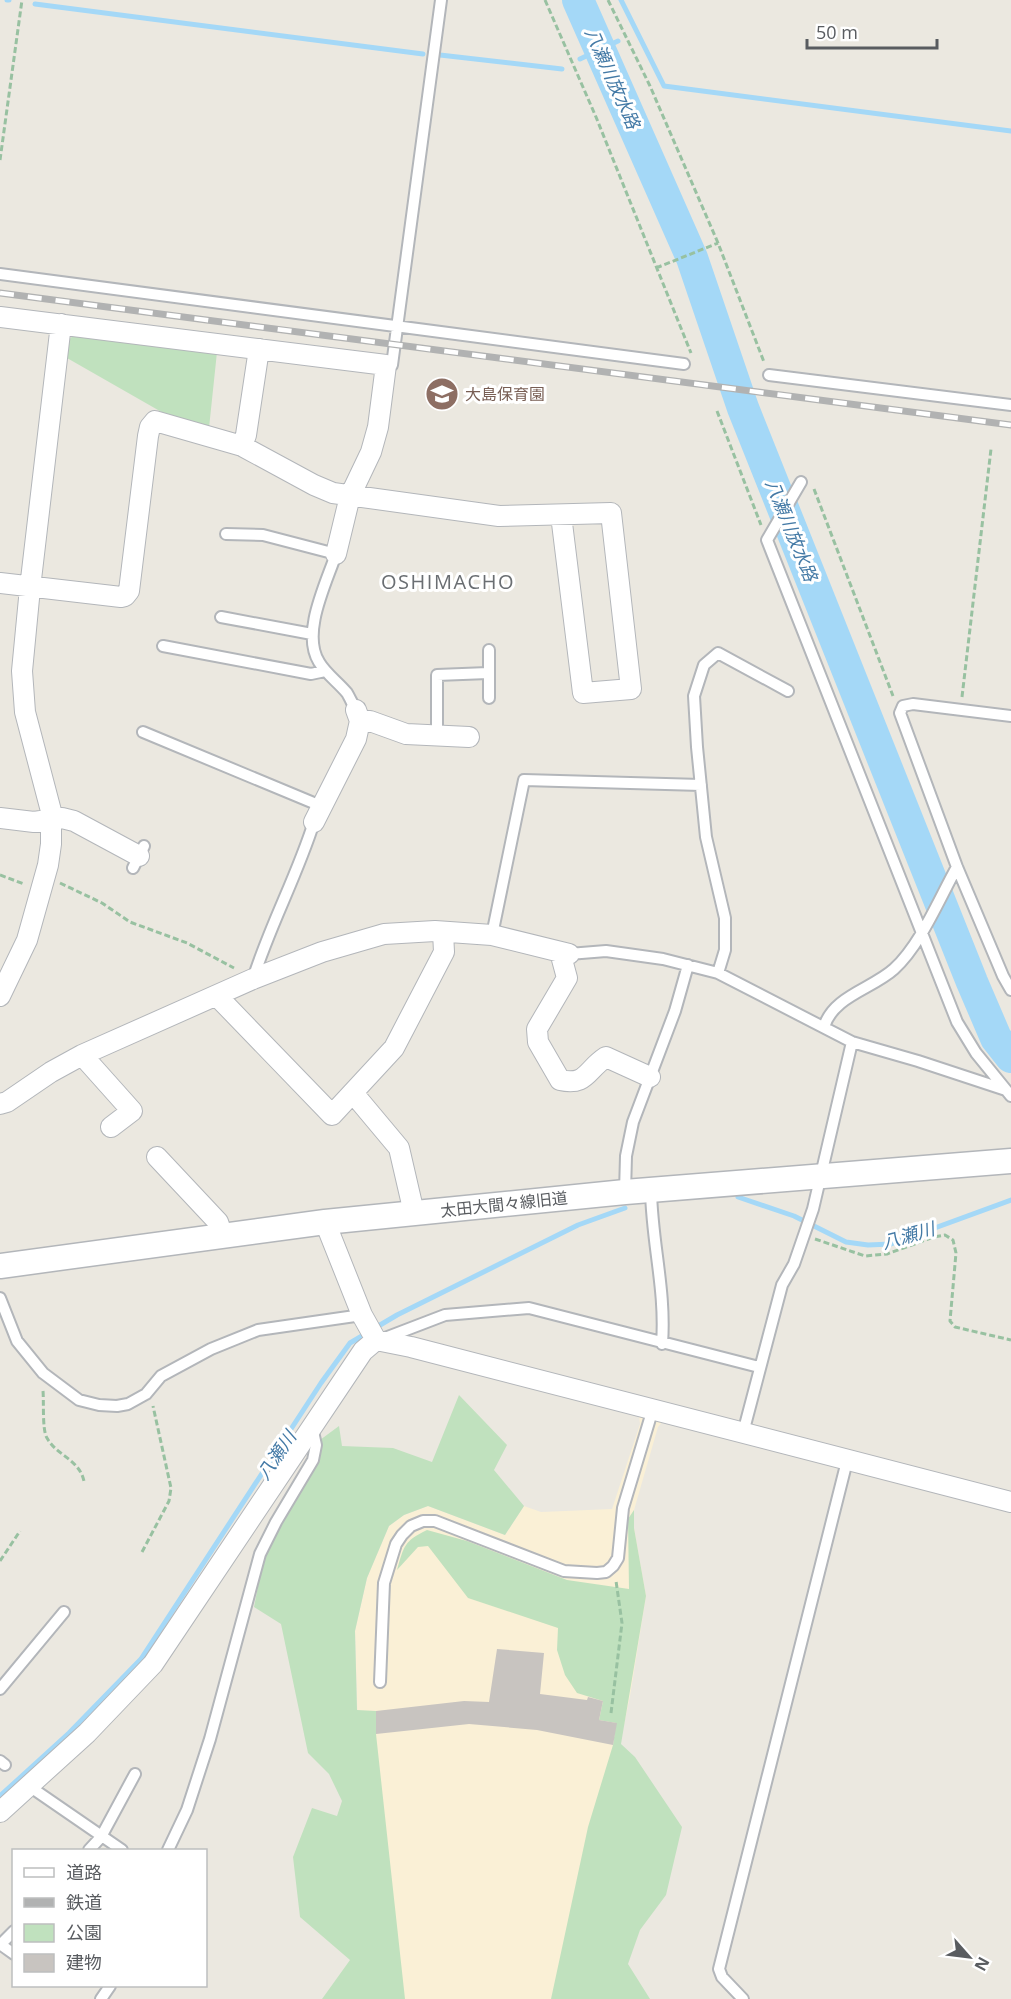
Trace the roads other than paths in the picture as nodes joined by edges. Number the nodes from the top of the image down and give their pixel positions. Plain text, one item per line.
1 (441, 0) edge
2 (0, 274) edge
3 (0, 317) edge
4 (61, 324) junction
5 (399, 327) junction
6 (259, 349) junction
7 (684, 364) road end
8 (392, 365) dead end
9 (769, 375) road end
10 (1011, 405) edge
11 (242, 446) junction
12 (807, 484) road end
13 (350, 496) junction
14 (561, 515) junction
15 (226, 534) dead end
16 (336, 554) junction
17 (0, 583) edge
18 (30, 588) junction
19 (221, 617) dead end
20 (312, 634) junction
21 (164, 646) dead end
22 (489, 650) dead end
23 (325, 671) junction
24 (488, 673) junction
25 (788, 691) dead end
26 (489, 698) dead end
27 (358, 715) junction
28 (1011, 716) edge
29 (143, 732) dead end
30 (437, 734) junction
31 (469, 737) dead end
32 (701, 785) junction
33 (317, 814) junction
34 (0, 818) edge
35 (51, 819) junction
36 (139, 856) dead end
37 (955, 871) junction
38 (923, 929) junction
39 (443, 932) junction
40 (492, 935) junction
41 (564, 953) junction
42 (688, 965) junction
43 (718, 973) junction
44 (253, 979) junction
45 (1011, 990) edge
46 (0, 996) edge
47 (217, 996) junction
48 (824, 1027) junction
49 (852, 1042) junction
50 (82, 1055) junction
51 (650, 1077) junction
52 (353, 1093) junction
53 (1008, 1093) edge
54 (0, 1104) edge
55 (111, 1127) dead end
56 (157, 1157) dead end
57 (1011, 1161) edge
58 (821, 1175) junction
59 (651, 1191) junction
60 (625, 1192) junction
61 (414, 1213) junction
62 (325, 1222) junction
63 (223, 1236) junction
64 (0, 1266) edge
65 (0, 1298) edge
66 (364, 1318) junction
67 (378, 1340) junction
68 (662, 1344) junction
69 (759, 1367) junction
70 (652, 1412) junction
71 (312, 1426) junction
72 (743, 1432) junction
73 (847, 1461) junction
74 (1011, 1502) edge
75 (64, 1612) dead end
76 (380, 1682) dead end
77 (1, 1686) edge
78 (135, 1774) dead end
79 (29, 1786) junction
80 (0, 1812) edge
81 (101, 1837) junction
82 (91, 1849) edge
83 (119, 1849) edge
84 (169, 1849) edge
85 (12, 1933) edge
86 (0, 1944) edge
87 (743, 1999) edge

1 - 5 lane
2 - 5 lane
3 - 4 street
4 - 6 street
4 - 18 street
5 - 7 lane
5 - 8 lane
6 - 11 street
6 - 13 street
9 - 10 lane
11 - 13 street
11 - 18 street
12 - 38 lane
13 - 14 street
13 - 16 street
14 - 14 street
15 - 16 lane
16 - 20 lane
17 - 18 street
18 - 35 street
19 - 20 lane
20 - 23 lane
21 - 23 lane
22 - 24 lane
23 - 27 lane
24 - 26 lane
24 - 30 lane
25 - 32 lane
27 - 30 street
27 - 33 street
28 - 37 lane
29 - 33 lane
30 - 31 street
32 - 40 lane
32 - 43 lane
33 - 44 lane
34 - 35 street
35 - 36 street
35 - 46 street
37 - 38 lane
37 - 45 lane
38 - 48 lane
38 - 53 lane
39 - 40 street
39 - 44 street
39 - 52 street
40 - 41 street
41 - 42 lane
41 - 51 street
42 - 43 lane
42 - 51 lane
43 - 48 lane
44 - 47 street
47 - 50 street
47 - 52 street
48 - 49 lane
49 - 53 lane
49 - 58 lane
50 - 54 street
50 - 55 street
51 - 60 lane
52 - 61 street
56 - 63 street
57 - 58 street, 太田大間々線旧道
58 - 59 street, 太田大間々線旧道
58 - 69 lane
59 - 60 street, 太田大間々線旧道
59 - 68 lane
60 - 61 street, 太田大間々線旧道
61 - 62 street, 太田大間々線旧道
62 - 63 street, 太田大間々線旧道
62 - 66 street
63 - 64 street, 太田大間々線旧道
65 - 66 lane
66 - 67 street
67 - 68 lane
67 - 70 street
67 - 71 street
68 - 69 lane
69 - 72 lane
70 - 72 street
70 - 76 lane
71 - 79 street
71 - 84 lane
72 - 73 street
73 - 74 street
73 - 87 lane
75 - 77 lane
78 - 81 lane
79 - 80 street
79 - 81 lane
81 - 82 lane
81 - 83 lane
85 - 86 lane

